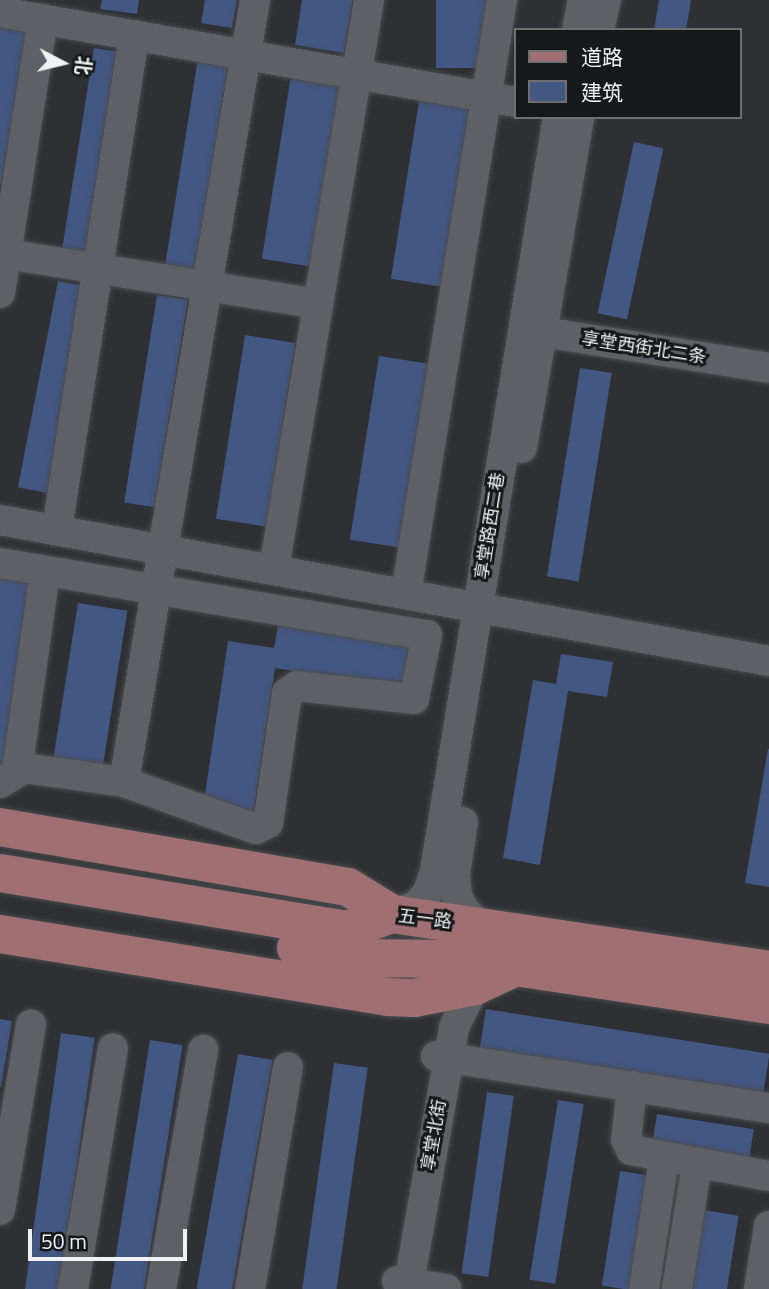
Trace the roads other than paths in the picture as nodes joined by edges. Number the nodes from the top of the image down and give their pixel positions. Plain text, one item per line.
1 (255, 0) edge
2 (369, 0) edge
3 (502, 0) edge
4 (583, 0) edge
5 (606, 0) edge
6 (0, 12) edge
7 (43, 19) junction
8 (577, 28) edge
9 (599, 28) edge
10 (134, 35) junction
11 (246, 55) junction
12 (356, 74) junction
13 (501, 99) edge
14 (558, 119) edge
15 (579, 119) edge
16 (3, 254) edge
17 (97, 269) junction
18 (207, 287) junction
19 (0, 292) edge
20 (318, 304) junction
21 (531, 330) junction
22 (769, 368) edge
23 (0, 520) edge
24 (57, 529) junction
25 (163, 548) junction
26 (0, 563) edge
27 (274, 569) junction
28 (45, 571) junction
29 (155, 590) junction
30 (406, 594) junction
31 (485, 609) junction
32 (769, 662) edge
33 (8, 777) edge
34 (124, 782) junction
35 (0, 827) edge
36 (0, 873) edge
37 (0, 900) edge
38 (392, 914) junction
39 (482, 927) junction
40 (0, 934) edge
41 (515, 967) junction
42 (769, 970) edge
43 (593, 977) junction
44 (475, 986) junction
45 (414, 998) junction
46 (769, 1004) edge
47 (672, 1014) junction
48 (31, 1025) dead end
49 (769, 1030) edge
50 (113, 1048) dead end
51 (203, 1050) dead end
52 (442, 1057) junction
53 (288, 1068) dead end
54 (632, 1086) junction
55 (769, 1108) edge
56 (664, 1158) junction
57 (697, 1164) junction
58 (769, 1176) edge
59 (0, 1210) edge
60 (769, 1226) edge
61 (402, 1286) edge
62 (73, 1289) edge
63 (160, 1289) edge
64 (250, 1289) edge
65 (446, 1289) edge
66 (644, 1289) edge
67 (677, 1289) edge
68 (759, 1289) edge

1 - 11 street
2 - 12 street
3 - 13 street
4 - 8 street
5 - 9 street
6 - 7 street
7 - 10 street
7 - 16 street
10 - 11 street
10 - 17 street
11 - 12 street
11 - 18 street
12 - 13 street
12 - 20 street
13 - 30 street
14 - 21 street, 享堂路西二巷
15 - 21 street, 享堂路西二巷
16 - 17 street
16 - 19 street
17 - 18 street
17 - 24 street
18 - 20 street
18 - 25 street
20 - 27 street
21 - 22 street, 享堂西街北二条
21 - 31 street, 享堂路西二巷
23 - 24 street
24 - 25 street
25 - 27 street
25 - 29 street
26 - 28 street
27 - 30 street
28 - 29 street
28 - 33 street
29 - 34 street
29 - 34 street
30 - 31 street
31 - 32 street
31 - 38 street, 享堂路西二巷
31 - 39 street, 享堂路西二巷
33 - 34 street
35 - 38 main road
36 - 38 main road, 五一路
37 - 41 main road
38 - 39 main road, 五一路
39 - 42 main road, 五一路
40 - 45 main road
41 - 43 main road
41 - 44 main road
43 - 46 main road
43 - 47 main road
44 - 45 main road
44 - 47 main road
44 - 52 street, 享堂北街
45 - 52 street, 享堂北街
47 - 49 main road
48 - 59 street
50 - 62 street
51 - 63 street
52 - 54 street
52 - 61 street, 享堂北街
53 - 64 street
54 - 55 street
54 - 56 street
56 - 57 street
56 - 66 street
57 - 58 street
57 - 67 street
60 - 68 street
61 - 65 street

